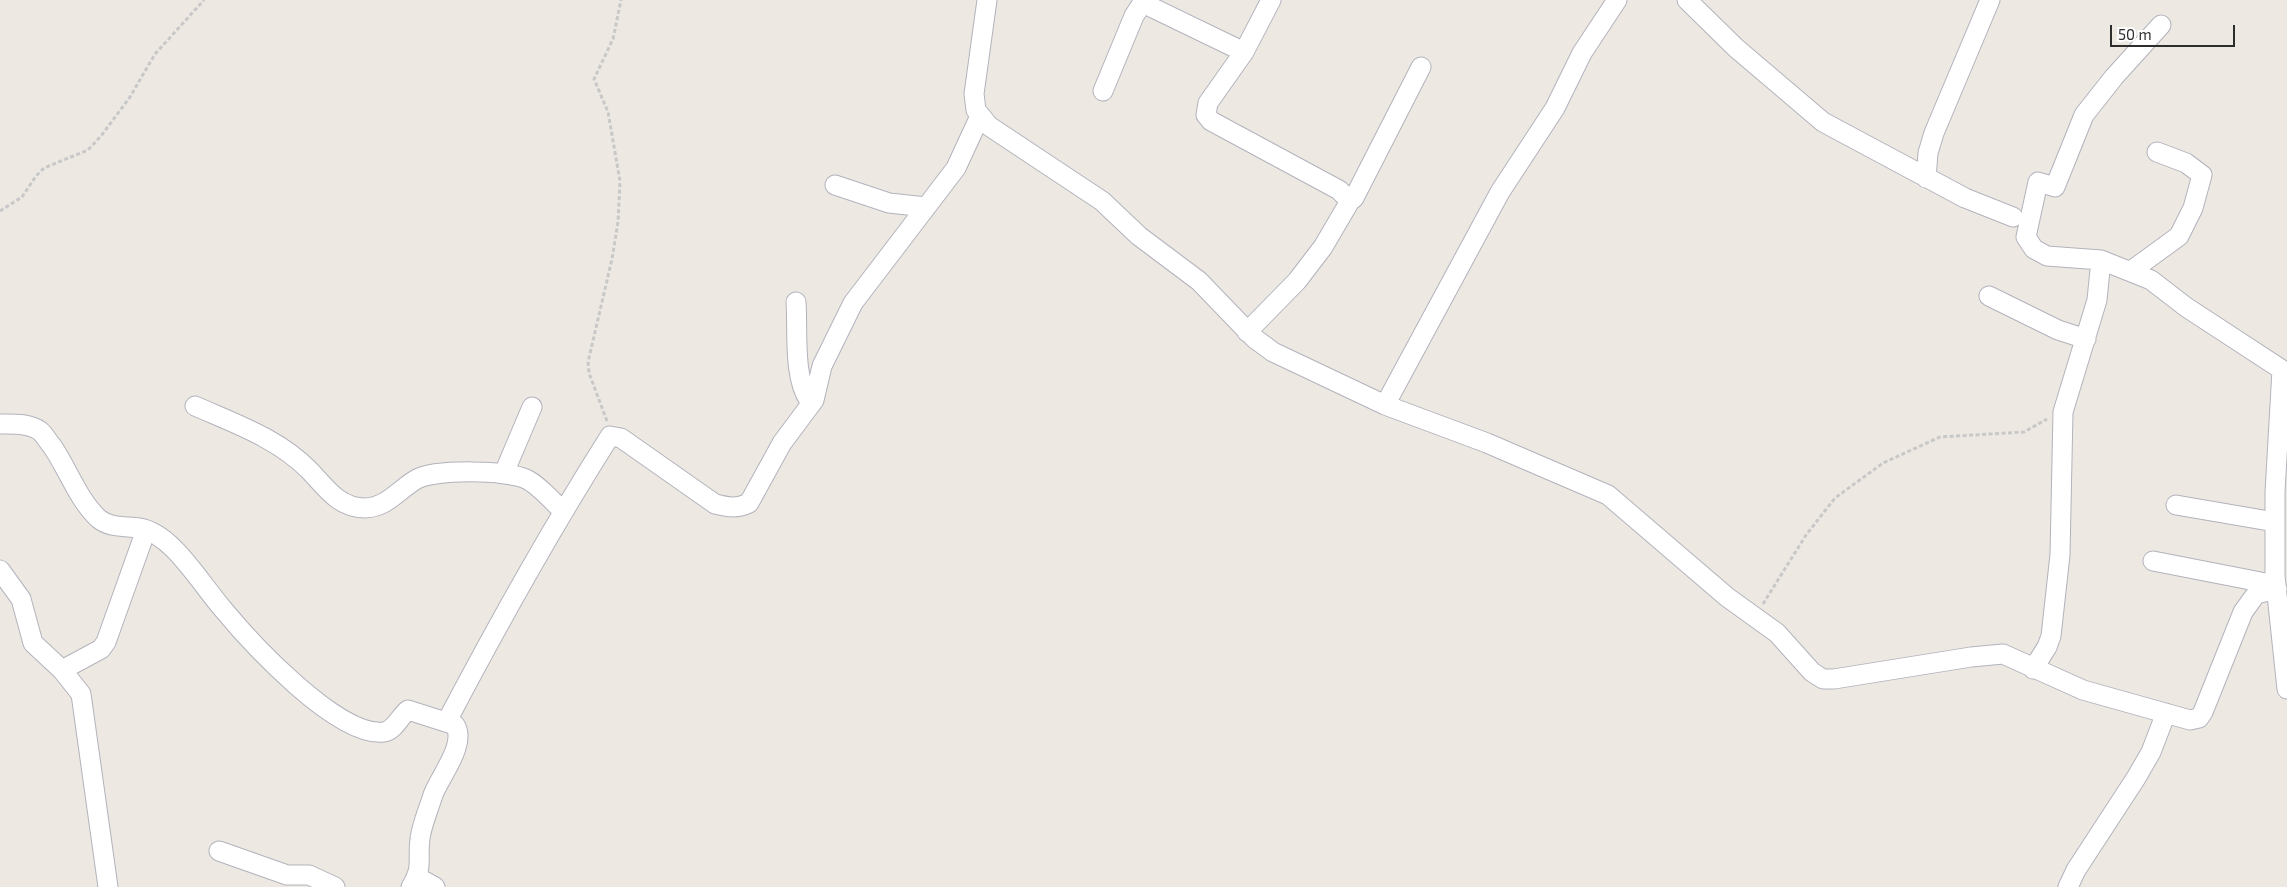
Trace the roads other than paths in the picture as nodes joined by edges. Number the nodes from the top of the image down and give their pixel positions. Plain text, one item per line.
1 (988, 0) edge
2 (1271, 0) edge
3 (1617, 0) edge
4 (1687, 0) edge
5 (1990, 0) edge
6 (1144, 1) edge
7 (2162, 25) dead end
8 (1244, 52) junction
9 (1421, 67) dead end
10 (1103, 91) dead end
11 (980, 116) junction
12 (2157, 152) dead end
13 (1926, 178) junction
14 (835, 186) dead end
15 (1350, 201) junction
16 (926, 207) junction
17 (2013, 216) dead end
18 (2101, 260) junction
19 (2132, 270) junction
20 (1989, 296) dead end
21 (796, 302) dead end
22 (1247, 332) junction
23 (2086, 339) junction
24 (2284, 372) edge
25 (814, 400) junction
26 (1385, 405) junction
27 (195, 406) dead end
28 (532, 407) dead end
29 (0, 424) edge
30 (504, 472) junction
31 (2176, 505) dead end
32 (563, 511) junction
33 (2275, 522) junction
34 (146, 530) junction
35 (2153, 561) dead end
36 (0, 570) edge
37 (2276, 587) junction
38 (2284, 628) edge
39 (2034, 669) junction
40 (62, 670) junction
41 (2287, 689) edge
42 (2166, 713) junction
43 (447, 722) junction
44 (219, 851) dead end
45 (297, 880) edge
46 (414, 882) edge
47 (108, 887) edge
48 (335, 887) edge
49 (435, 887) edge
50 (2068, 887) edge

1 - 11 street
2 - 8 street
3 - 26 street
4 - 13 street
5 - 13 street
6 - 8 street
6 - 10 street
7 - 18 street
8 - 15 street
9 - 15 street
11 - 16 street
11 - 22 street
12 - 19 street
13 - 17 street
14 - 16 street
15 - 22 street
16 - 25 street
18 - 19 street
18 - 23 street
19 - 24 street
20 - 23 street
21 - 25 street
22 - 26 street
23 - 39 street
24 - 33 street
25 - 32 street
26 - 39 street
27 - 30 street
28 - 30 street
29 - 34 street
30 - 32 street
31 - 33 street
32 - 43 street
33 - 37 street
34 - 40 street
34 - 43 street
35 - 37 street
36 - 40 street
37 - 38 street
37 - 42 street
38 - 41 street
39 - 42 street
40 - 47 street
42 - 50 street
43 - 46 street
44 - 45 street
45 - 48 street
46 - 49 street

